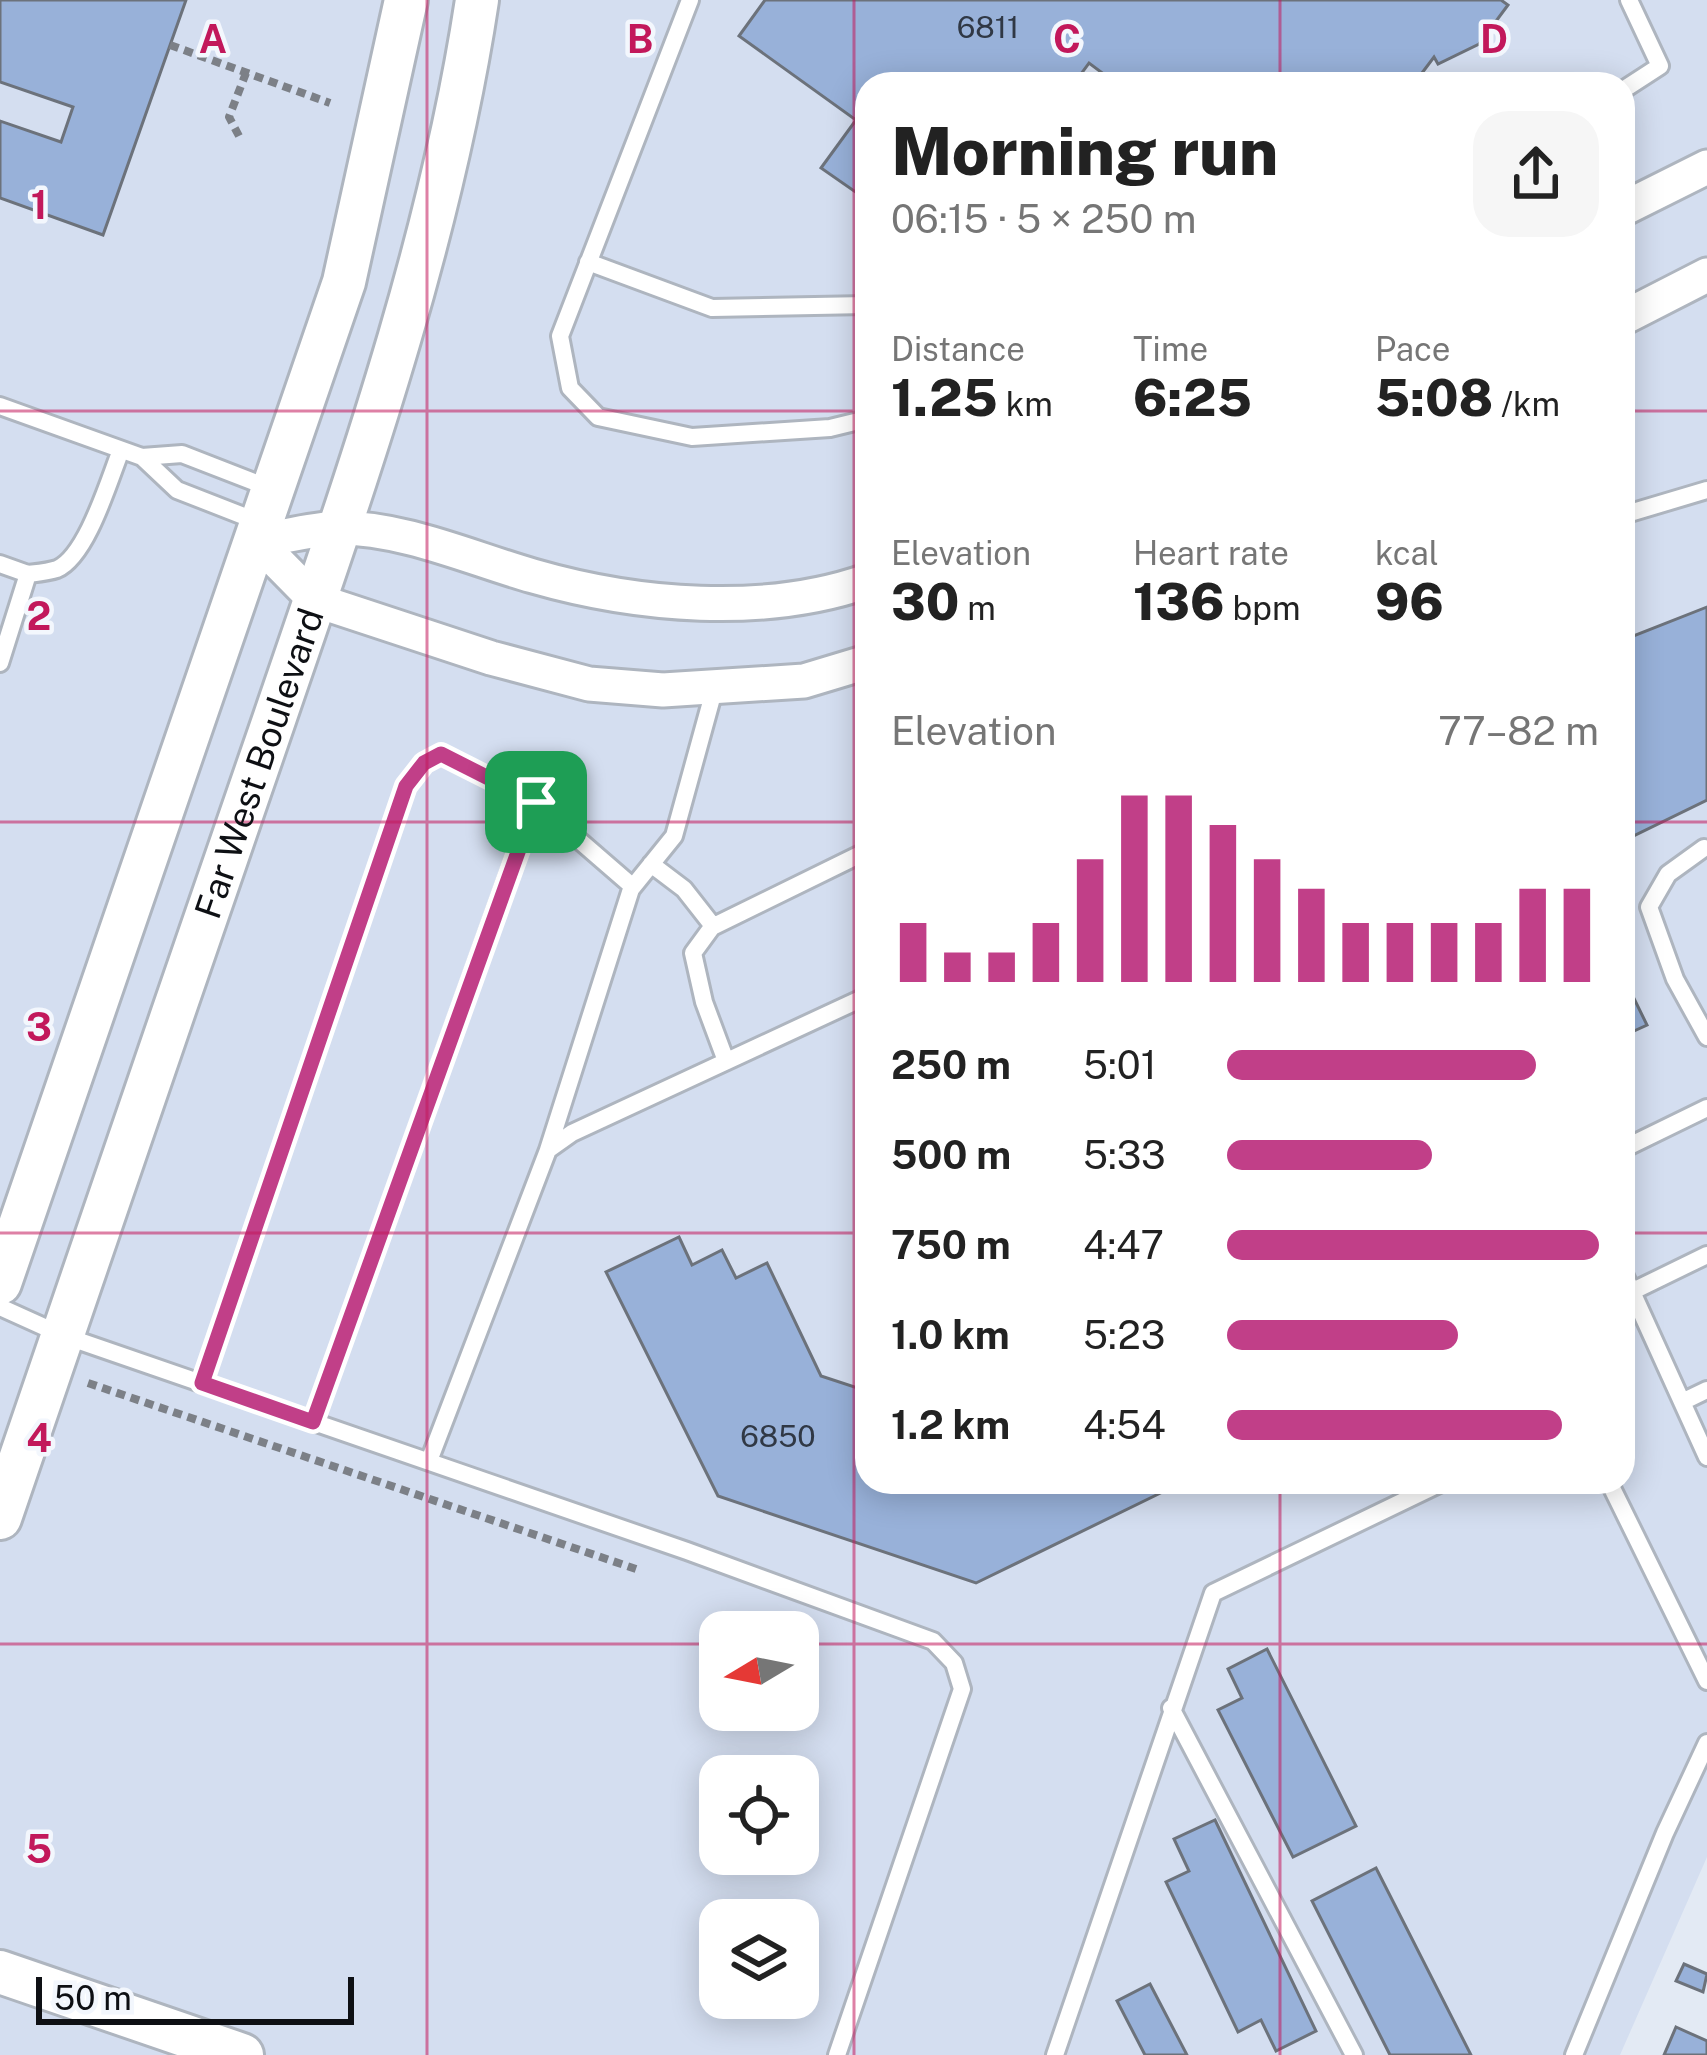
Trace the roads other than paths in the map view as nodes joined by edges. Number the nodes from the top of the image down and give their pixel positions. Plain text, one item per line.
1 (406, 0) edge
2 (477, 0) edge
3 (690, 0) edge
4 (1628, 0) edge
5 (1635, 82) edge
6 (1707, 166) edge
7 (1635, 203) edge
8 (588, 262) junction
9 (1707, 275) edge
10 (855, 305) edge
11 (1635, 312) edge
12 (0, 406) edge
13 (855, 422) edge
14 (121, 449) junction
15 (142, 457) junction
16 (1707, 490) edge
17 (1635, 511) edge
18 (265, 518) junction
19 (338, 528) junction
20 (0, 564) edge
21 (28, 574) junction
22 (855, 584) edge
23 (314, 600) junction
24 (0, 663) edge
25 (855, 666) edge
26 (715, 687) junction
27 (536, 802) junction
28 (1704, 848) edge
29 (855, 857) edge
30 (651, 864) junction
31 (632, 888) junction
32 (713, 926) junction
33 (855, 1002) edge
34 (1707, 1037) edge
35 (726, 1061) junction
36 (1707, 1108) edge
37 (1635, 1143) edge
38 (548, 1150) junction
39 (1707, 1255) edge
40 (0, 1282) edge
41 (1635, 1290) edge
42 (1635, 1301) edge
43 (0, 1306) edge
44 (62, 1335) junction
45 (202, 1383) junction
46 (1707, 1390) edge
47 (1682, 1402) junction
48 (313, 1422) junction
49 (1707, 1457) edge
50 (429, 1461) junction
51 (1418, 1494) edge
52 (1615, 1494) edge
53 (0, 1518) edge
54 (1707, 1682) edge
55 (1171, 1708) junction
56 (1707, 1743) edge
57 (0, 1972) edge
58 (242, 2055) edge
59 (837, 2055) edge
60 (1055, 2055) edge
61 (1354, 2055) edge
62 (1574, 2055) edge

1 - 18 street, Far West Boulevard
2 - 19 street, Far West Boulevard
3 - 8 lane
4 - 5 lane
6 - 7 street
8 - 10 lane
8 - 13 lane
9 - 11 street
12 - 14 lane
14 - 15 lane
14 - 21 lane
15 - 18 lane
15 - 18 lane
16 - 17 lane
18 - 19 street
18 - 23 street
18 - 40 street, Far West Boulevard
19 - 22 street
19 - 23 street, Far West Boulevard
20 - 21 lane
21 - 24 lane
23 - 26 street
23 - 44 street, Far West Boulevard
25 - 26 street
26 - 30 lane
27 - 31 lane
27 - 45 lane
27 - 48 lane
28 - 34 lane
29 - 32 lane
30 - 31 lane
30 - 32 lane
31 - 38 lane
32 - 35 lane
33 - 35 lane
35 - 38 lane
36 - 37 lane
38 - 50 lane
39 - 41 lane
42 - 47 lane
43 - 44 lane
44 - 45 lane
44 - 53 street, Far West Boulevard
45 - 48 lane
46 - 47 lane
47 - 49 lane
48 - 50 lane
50 - 59 lane
51 - 55 lane
52 - 54 lane
55 - 60 lane
55 - 61 lane
56 - 62 lane
57 - 58 street

